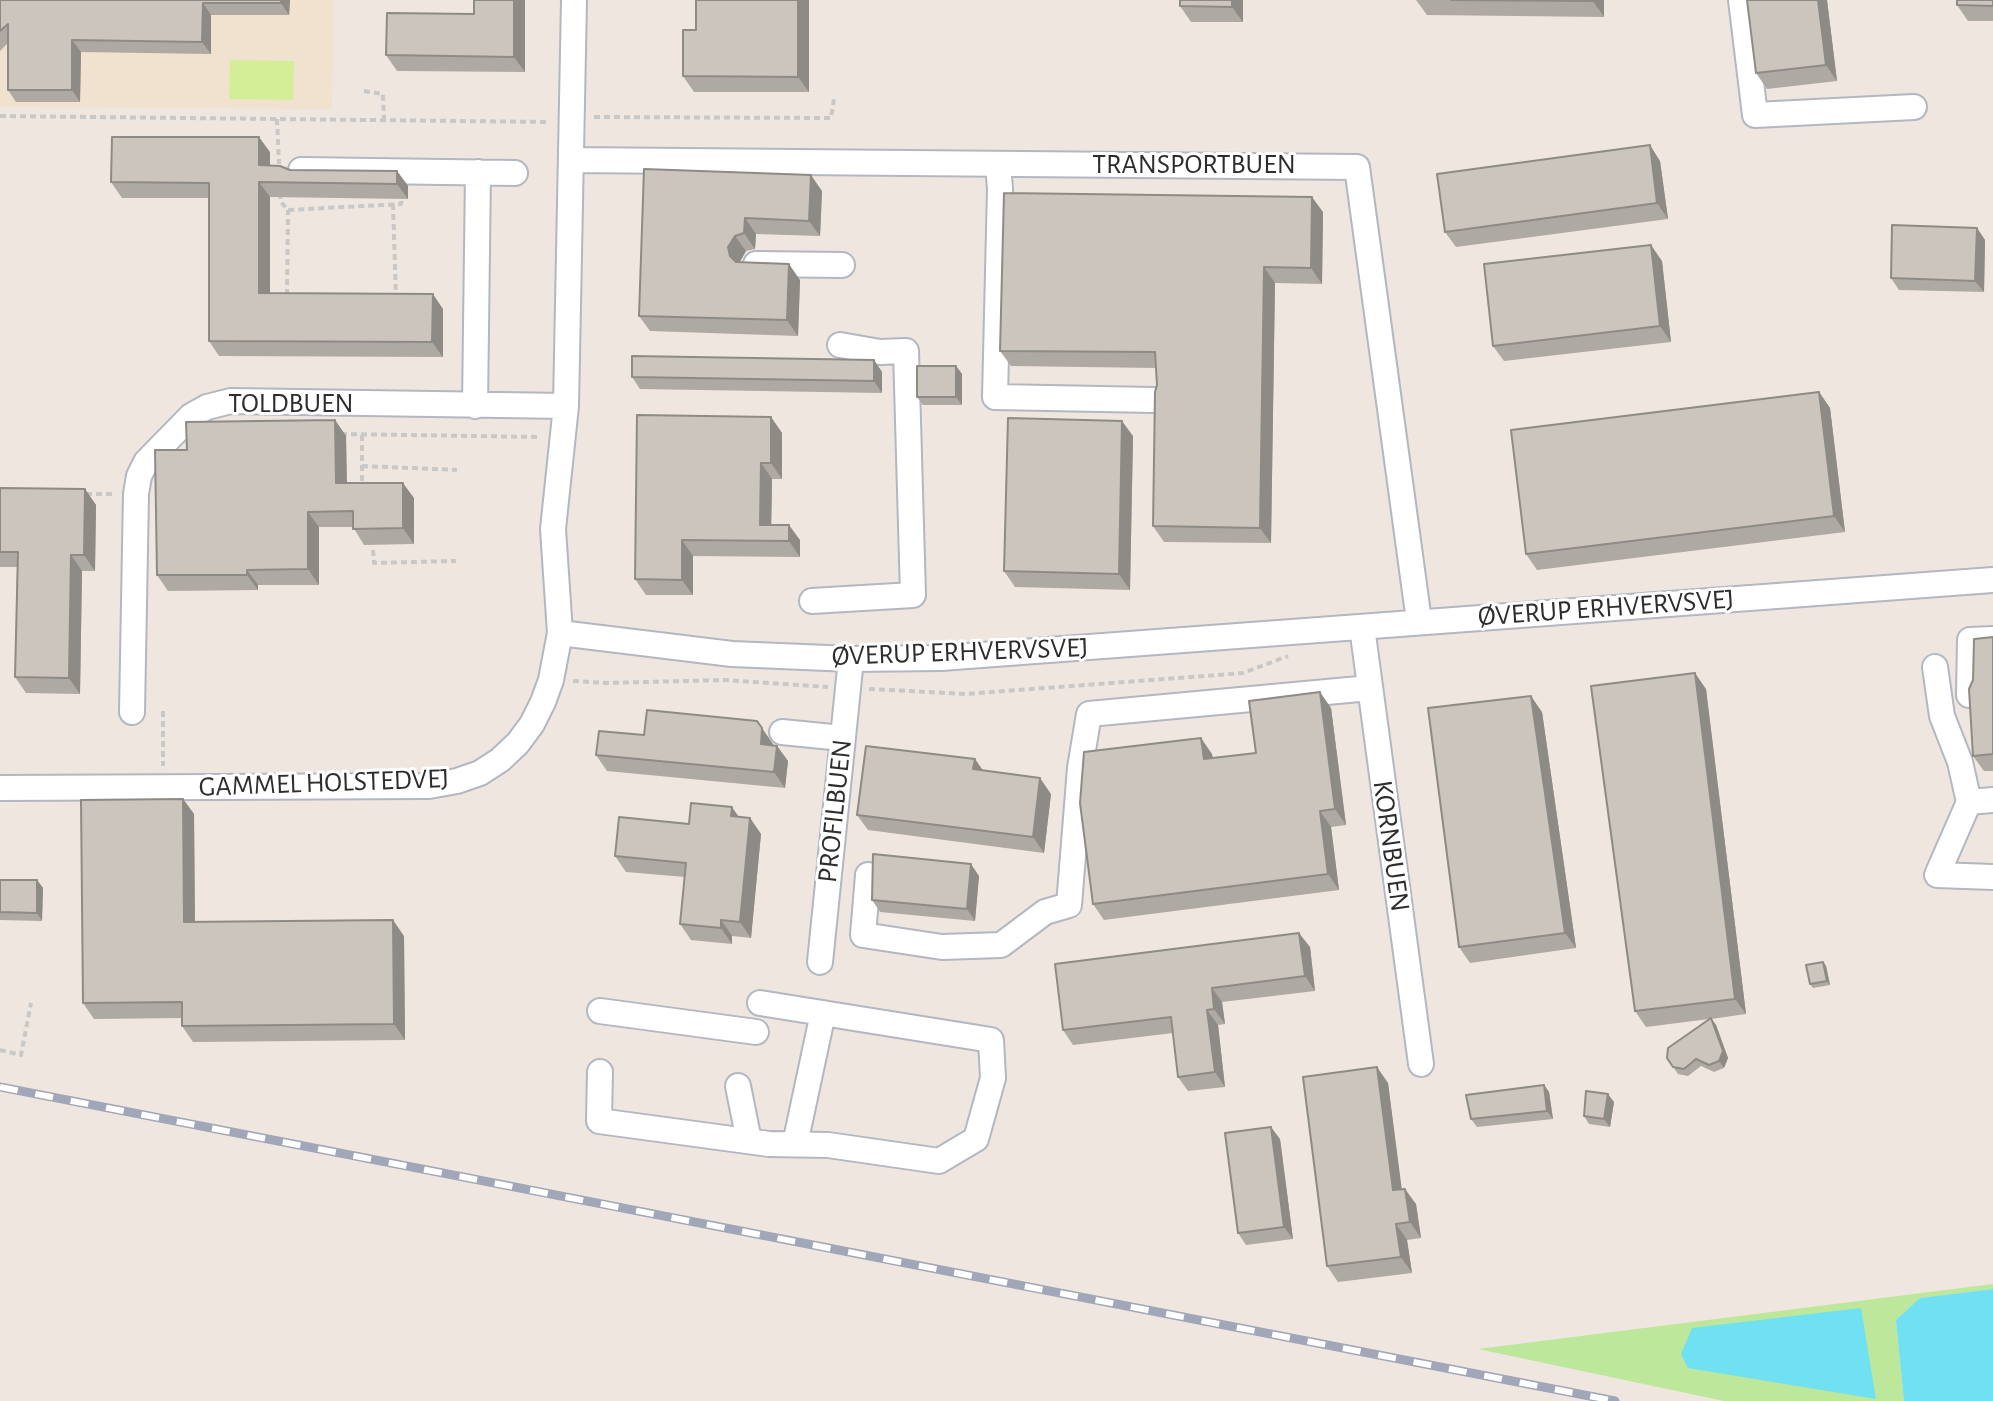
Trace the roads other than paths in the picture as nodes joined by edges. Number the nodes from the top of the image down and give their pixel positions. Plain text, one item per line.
1 (574, 0) edge
2 (1741, 0) edge
3 (1914, 107) dead end
4 (572, 160) junction
5 (998, 164) junction
6 (301, 170) edge
7 (478, 172) junction
8 (515, 173) dead end
9 (754, 264) edge
10 (842, 265) dead end
11 (840, 345) dead end
12 (1153, 400) edge
13 (475, 406) junction
14 (566, 406) junction
15 (1993, 580) edge
16 (812, 601) dead end
17 (1419, 621) junction
18 (1362, 627) junction
19 (560, 633) junction
20 (1993, 639) edge
21 (851, 659) junction
22 (1935, 667) dead end
23 (1370, 688) junction
24 (1969, 695) edge
25 (132, 712) dead end
26 (782, 732) dead end
27 (842, 738) junction
28 (0, 788) edge
29 (1981, 801) edge
30 (1993, 877) edge
31 (827, 881) junction
32 (820, 962) dead end
33 (760, 1003) dead end
34 (600, 1011) dead end
35 (823, 1013) junction
36 (756, 1032) dead end
37 (1421, 1064) dead end
38 (600, 1072) dead end
39 (738, 1086) dead end
40 (749, 1141) junction
41 (795, 1144) junction

1 - 4 street
2 - 3 street
4 - 5 street, TRANSPORTBUEN
4 - 14 street
5 - 12 street
5 - 17 street, TRANSPORTBUEN
6 - 7 street
7 - 8 street
7 - 13 street
9 - 10 street
11 - 16 street
13 - 14 street, TOLDBUEN
13 - 25 street, TOLDBUEN
14 - 19 street
15 - 17 street, ØVERUP ERHVERVSVEJ
17 - 18 street, ØVERUP ERHVERVSVEJ
18 - 21 street, ØVERUP ERHVERVSVEJ
18 - 23 street, KORNBUEN
19 - 21 street, ØVERUP ERHVERVSVEJ
19 - 28 street, GAMMEL HOLSTEDVEJ
20 - 24 street
21 - 27 street, PROFILBUEN
22 - 29 street
23 - 31 street
23 - 37 street, KORNBUEN
26 - 27 street
27 - 31 street, PROFILBUEN
29 - 30 street
31 - 32 street, PROFILBUEN
33 - 35 street
34 - 36 street
35 - 41 street
35 - 41 street
38 - 40 street
39 - 40 street
40 - 41 street

